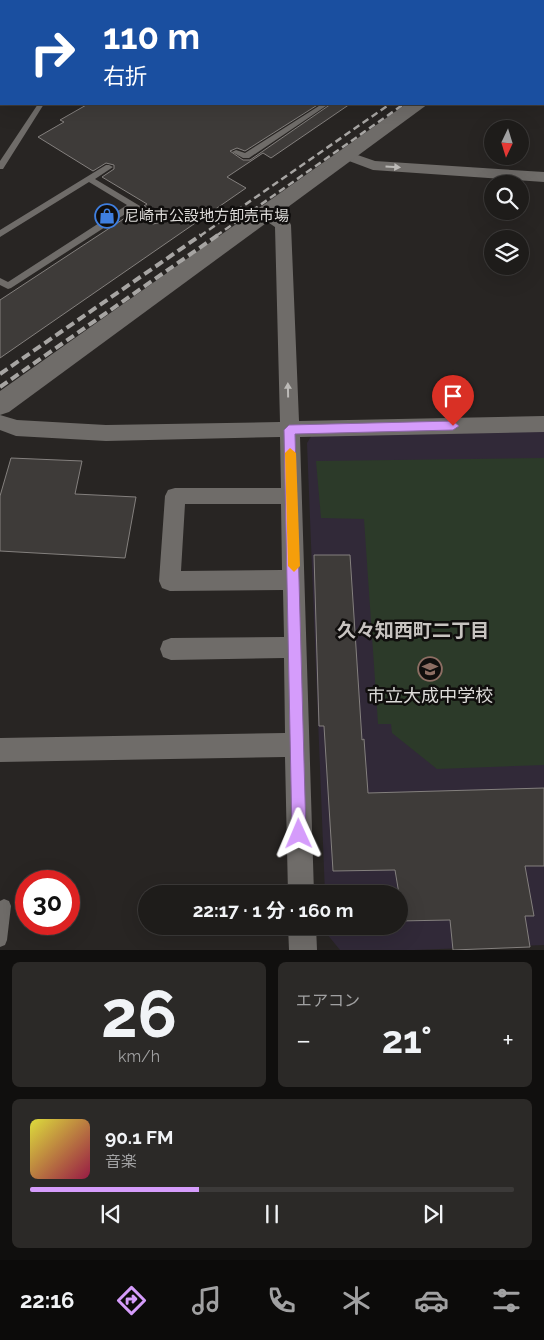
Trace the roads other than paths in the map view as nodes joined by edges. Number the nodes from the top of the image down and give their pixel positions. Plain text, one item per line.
1 (40, 105) edge
2 (324, 105) edge
3 (417, 105) edge
4 (236, 152) dead end
5 (346, 155) junction
6 (0, 167) edge
7 (109, 167) dead end
8 (544, 177) edge
9 (89, 179) junction
10 (133, 205) junction
11 (264, 214) junction
12 (157, 220) dead end
13 (0, 234) edge
14 (0, 281) edge
15 (0, 405) edge
16 (0, 422) edge
17 (544, 424) edge
18 (289, 430) junction
19 (292, 496) junction
20 (294, 580) junction
21 (296, 648) junction
22 (171, 649) dead end
23 (297, 745) junction
24 (0, 750) edge
25 (301, 885) edge
26 (4, 906) dead end
27 (302, 935) edge
28 (0, 940) edge
29 (303, 950) edge

1 - 6 lane
2 - 4 lane
3 - 5 street
5 -> 8 street
5 - 11 street
7 - 9 lane
9 - 10 lane
9 - 13 lane
10 - 12 lane
10 - 14 lane
11 - 15 street
18 -> 11 street
16 - 18 street
17 - 18 street
18 - 19 street
19 - 20 street
19 - 20 street
20 - 21 street
21 - 22 street
21 - 23 street
23 - 24 street
23 - 25 street
26 - 28 lane
27 - 29 street

